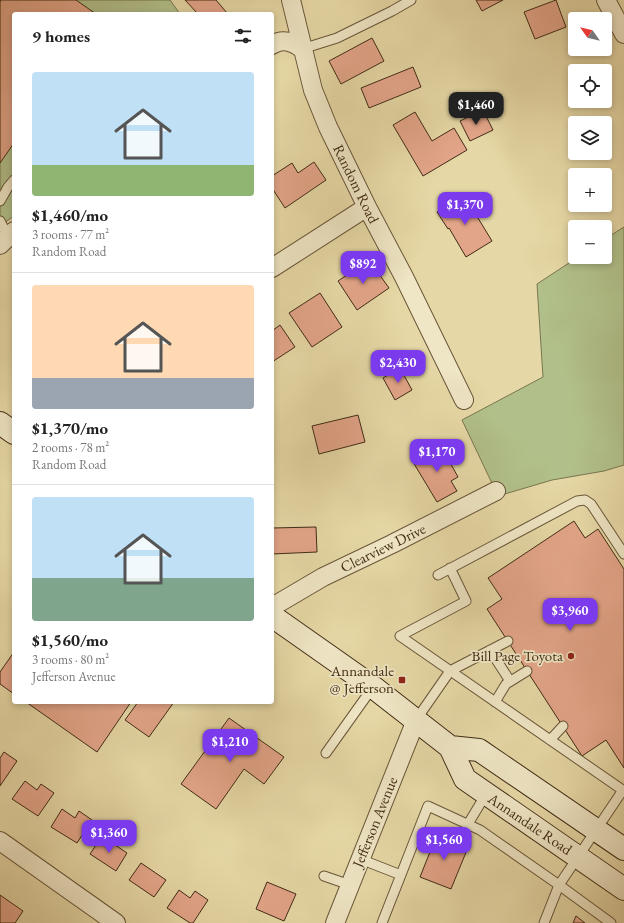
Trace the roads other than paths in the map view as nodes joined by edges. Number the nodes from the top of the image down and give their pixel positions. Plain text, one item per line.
1 (291, 0) edge
2 (411, 0) edge
3 (606, 0) edge
4 (624, 34) edge
5 (274, 44) edge
6 (302, 49) junction
7 (12, 182) edge
8 (0, 201) edge
9 (367, 207) junction
10 (274, 267) edge
11 (464, 400) dead end
12 (0, 423) edge
13 (12, 432) edge
14 (496, 491) dead end
15 (624, 554) edge
16 (450, 568) junction
17 (438, 575) dead end
18 (274, 606) edge
19 (274, 617) edge
20 (508, 641) dead end
21 (490, 650) junction
22 (450, 671) junction
23 (527, 671) dead end
24 (510, 681) junction
25 (373, 687) junction
26 (495, 702) junction
27 (416, 720) junction
28 (563, 726) dead end
29 (550, 740) junction
30 (450, 747) junction
31 (326, 753) dead end
32 (623, 790) edge
33 (486, 794) junction
34 (468, 824) junction
35 (596, 830) junction
36 (0, 841) edge
37 (624, 849) edge
38 (578, 857) junction
39 (360, 860) junction
40 (401, 875) junction
41 (324, 876) dead end
42 (350, 885) junction
43 (560, 885) junction
44 (624, 889) edge
45 (116, 923) edge
46 (334, 923) edge
47 (382, 923) edge
48 (544, 923) edge
49 (612, 923) edge

1 - 6 street, Random Road
2 - 6 lane
3 - 4 street
5 - 6 street
6 - 9 street, Random Road
7 - 8 lane
9 - 10 street
9 - 11 street, Random Road
12 - 13 main road
14 - 18 street, Clearview Drive
15 - 16 lane
16 - 17 lane
16 - 22 lane
19 - 25 main road, Annandale Road
20 - 21 lane
21 - 22 lane
21 - 24 lane
22 - 26 lane
22 - 27 lane
23 - 24 lane
24 - 26 lane
25 - 27 main road, Annandale Road
25 - 31 lane
26 - 29 lane
27 - 30 main road, Annandale Road
27 - 39 street, Jefferson Avenue
28 - 29 lane
29 - 32 lane
30 - 33 main road, Annandale Road
30 - 35 main road
32 - 35 lane
33 - 34 lane
33 - 38 main road, Annandale Road
34 - 40 lane
34 - 43 lane
35 - 37 main road
35 - 38 lane
36 - 45 street
38 - 43 lane
38 - 44 main road, Annandale Road
39 - 40 lane
39 - 42 street, Jefferson Avenue
40 - 47 lane
41 - 42 lane
42 - 46 street, Jefferson Avenue
43 - 48 lane
43 - 49 lane

